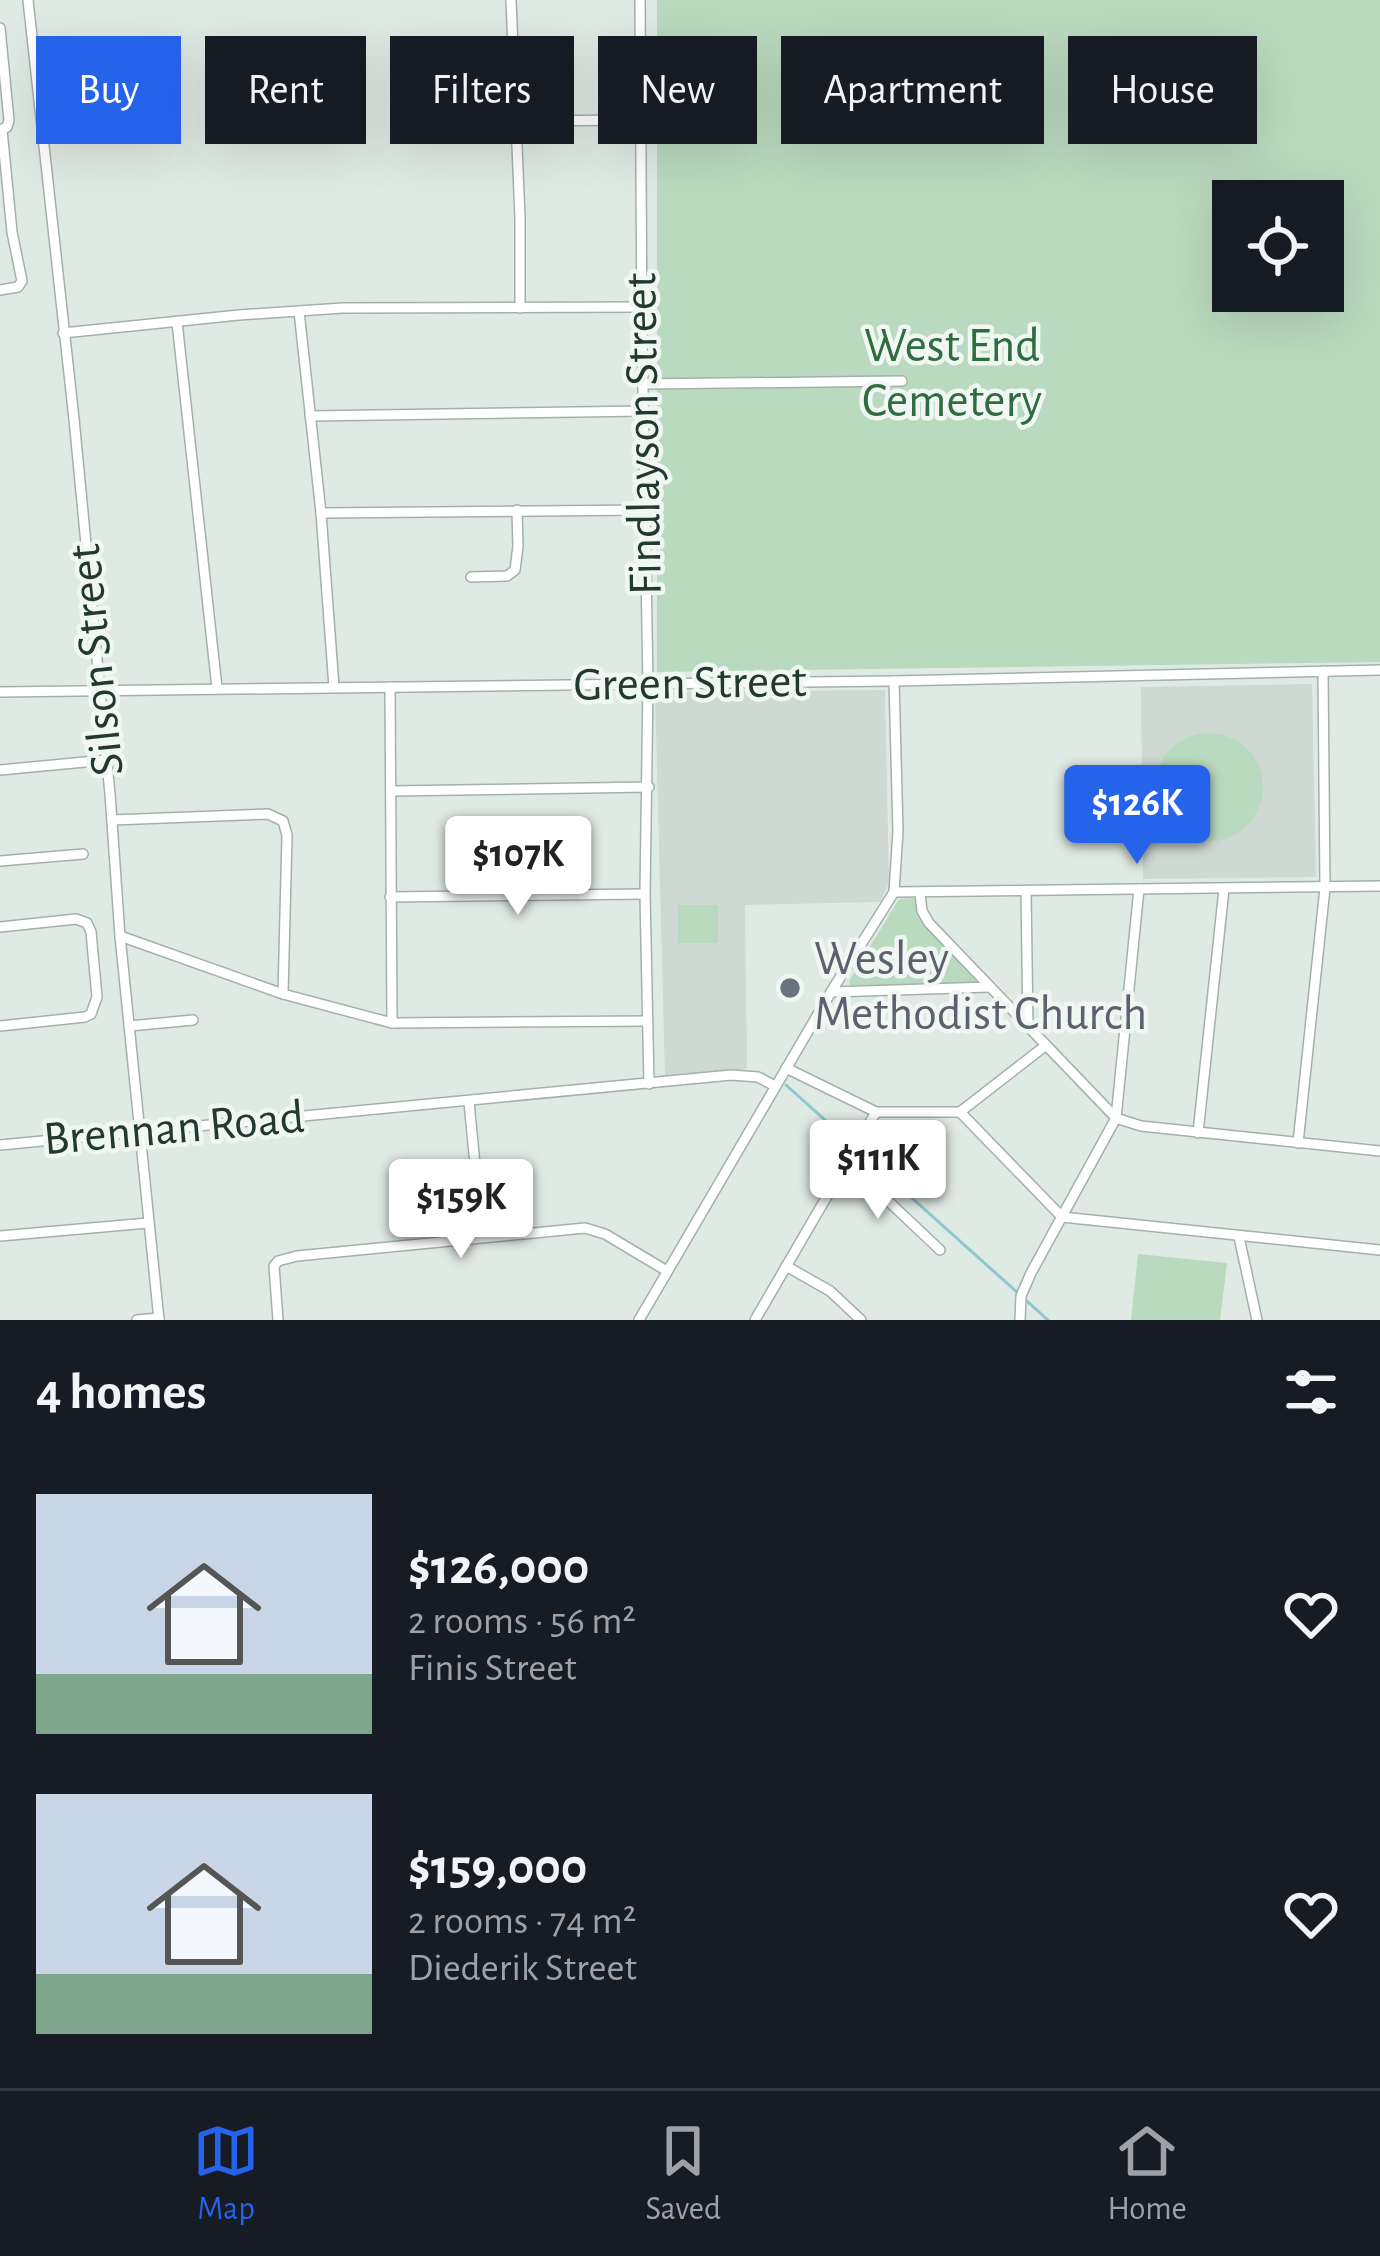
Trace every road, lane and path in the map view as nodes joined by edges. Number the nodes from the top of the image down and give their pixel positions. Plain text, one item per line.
1 (28, 0) edge
2 (511, 0) edge
3 (640, 0) edge
4 (0, 28) edge
5 (512, 36) edge
6 (640, 36) edge
7 (1, 130) edge
8 (516, 144) edge
9 (641, 144) edge
10 (0, 290) edge
11 (520, 308) junction
12 (641, 308) junction
13 (299, 311) junction
14 (177, 322) junction
15 (63, 334) junction
16 (902, 381) dead end
17 (644, 384) junction
18 (644, 411) junction
19 (310, 416) junction
20 (517, 510) junction
21 (646, 510) junction
22 (320, 513) junction
23 (471, 577) dead end
24 (1380, 670) edge
25 (1323, 671) junction
26 (894, 681) junction
27 (648, 685) junction
28 (334, 687) junction
29 (391, 687) junction
30 (217, 688) junction
31 (100, 689) junction
32 (0, 692) edge
33 (106, 760) junction
34 (0, 770) edge
35 (649, 787) junction
36 (391, 790) junction
37 (112, 820) junction
38 (83, 854) dead end
39 (0, 861) edge
40 (1380, 886) edge
41 (1325, 888) junction
42 (1224, 889) junction
43 (1139, 890) junction
44 (1026, 891) junction
45 (894, 892) junction
46 (920, 893) junction
47 (645, 894) junction
48 (390, 897) junction
49 (0, 927) edge
50 (120, 936) junction
51 (990, 987) junction
52 (831, 992) junction
53 (283, 994) junction
54 (193, 1020) dead end
55 (647, 1021) junction
56 (392, 1023) junction
57 (0, 1026) edge
58 (129, 1026) junction
59 (1028, 1027) junction
60 (1045, 1046) junction
61 (786, 1068) junction
62 (650, 1084) junction
63 (775, 1086) junction
64 (469, 1102) junction
65 (876, 1112) junction
66 (960, 1112) junction
67 (1116, 1118) junction
68 (140, 1132) junction
69 (1198, 1132) junction
70 (1298, 1143) junction
71 (0, 1144) edge
72 (1380, 1151) edge
73 (848, 1162) junction
74 (1062, 1217) junction
75 (148, 1222) junction
76 (0, 1236) edge
77 (482, 1237) junction
78 (1239, 1237) junction
79 (940, 1250) dead end
80 (1380, 1250) edge
81 (786, 1266) junction
82 (667, 1271) junction
83 (159, 1319) edge
84 (137, 1320) edge
85 (278, 1320) edge
86 (639, 1320) edge
87 (754, 1320) edge
88 (861, 1320) edge
89 (1020, 1320) edge
90 (1256, 1320) edge

1 - 15 street, Silson Street
2 - 5 street
3 - 6 street, Findlayson Street
4 - 7 street
7 - 10 street
8 - 11 street
9 - 12 street, Findlayson Street
11 - 12 street
11 - 13 street
12 - 17 street, Findlayson Street
13 - 14 street
13 - 19 street
14 - 15 street
14 - 30 street
15 - 31 street, Silson Street
16 - 17 street
17 - 18 street, Findlayson Street
18 - 19 street
18 - 21 street, Findlayson Street
19 - 22 street
20 - 21 street
20 - 22 street
20 - 23 street
21 - 27 street, Findlayson Street
22 - 28 street
24 - 25 street, Green Street
25 - 26 street, Green Street
25 - 41 street
26 - 27 street, Green Street
26 - 45 street
27 - 29 street, Green Street
27 - 35 street, Findlayson Street
28 - 29 street, Green Street
28 - 30 street, Green Street
29 - 36 street
30 - 31 street, Green Street
31 - 32 street, Green Street
31 - 33 street, Silson Street
33 - 34 street
33 - 37 street, Silson Street
35 - 36 street
35 - 47 street, Findlayson Street
36 - 48 street
37 - 50 street, Silson Street
37 - 53 street
38 - 39 street
40 - 41 street
41 - 42 street
41 - 70 street
42 - 43 street
42 - 69 street
43 - 44 street
43 - 67 street
44 - 46 street
44 - 59 street
45 - 46 street
45 - 52 street
46 - 51 street
47 - 48 street
47 - 55 street, Findlayson Street
48 - 56 street
49 - 57 street
50 - 53 street
50 - 58 street, Silson Street
51 - 52 street
51 - 59 street
52 - 61 street
53 - 56 street
54 - 58 street
55 - 56 street
55 - 62 street, Findlayson Street
58 - 68 street, Silson Street
59 - 60 street
60 - 66 street
60 - 67 street
61 - 63 street
61 - 65 street
62 - 63 street, Brennan Road
62 - 64 street, Brennan Road
63 - 82 street
64 - 68 street, Brennan Road
64 - 77 street
65 - 66 street
65 - 73 street
66 - 74 street
67 - 69 street
67 - 74 street
68 - 71 street, Brennan Road
68 - 75 street, Silson Street
69 - 70 street
70 - 72 street
73 - 79 street
73 - 81 street
74 - 78 street
74 - 89 street
75 - 76 street
75 - 83 street, Silson Street
77 - 82 street
77 - 85 street
78 - 80 street
78 - 90 street
81 - 87 street
81 - 88 street
82 - 86 street
83 - 84 street

